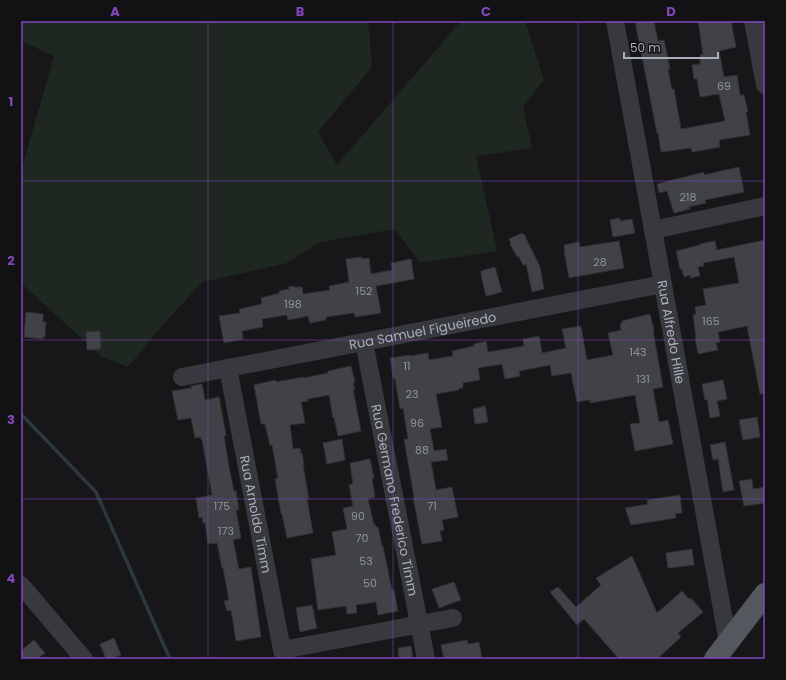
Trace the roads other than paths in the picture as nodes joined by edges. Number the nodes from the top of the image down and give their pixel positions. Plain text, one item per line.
1 (615, 21) edge
2 (753, 21) edge
3 (765, 85) edge
4 (765, 206) edge
5 (653, 230) junction
6 (663, 284) junction
7 (364, 342) junction
8 (228, 368) junction
9 (182, 377) dead end
10 (21, 585) edge
11 (765, 594) edge
12 (453, 618) dead end
13 (419, 624) junction
14 (728, 642) junction
15 (284, 654) edge
16 (84, 659) edge
17 (426, 659) edge
18 (715, 659) edge

1 - 5 street, Rua Alfredo Hille
2 - 3 street
4 - 5 street
5 - 6 street, Rua Alfredo Hille
6 - 7 street, Rua Samuel Figueiredo
6 - 14 street, Rua Alfredo Hille
7 - 8 street, Rua Samuel Figueiredo
7 - 13 street, Rua Germano Frederico Timm
8 - 9 street, Rua Samuel Figueiredo
8 - 15 street, Rua Arnoldo Timm
10 - 16 street
11 - 14 main road
12 - 13 street
13 - 15 street
13 - 17 street, Rua Germano Frederico Timm
14 - 18 main road

